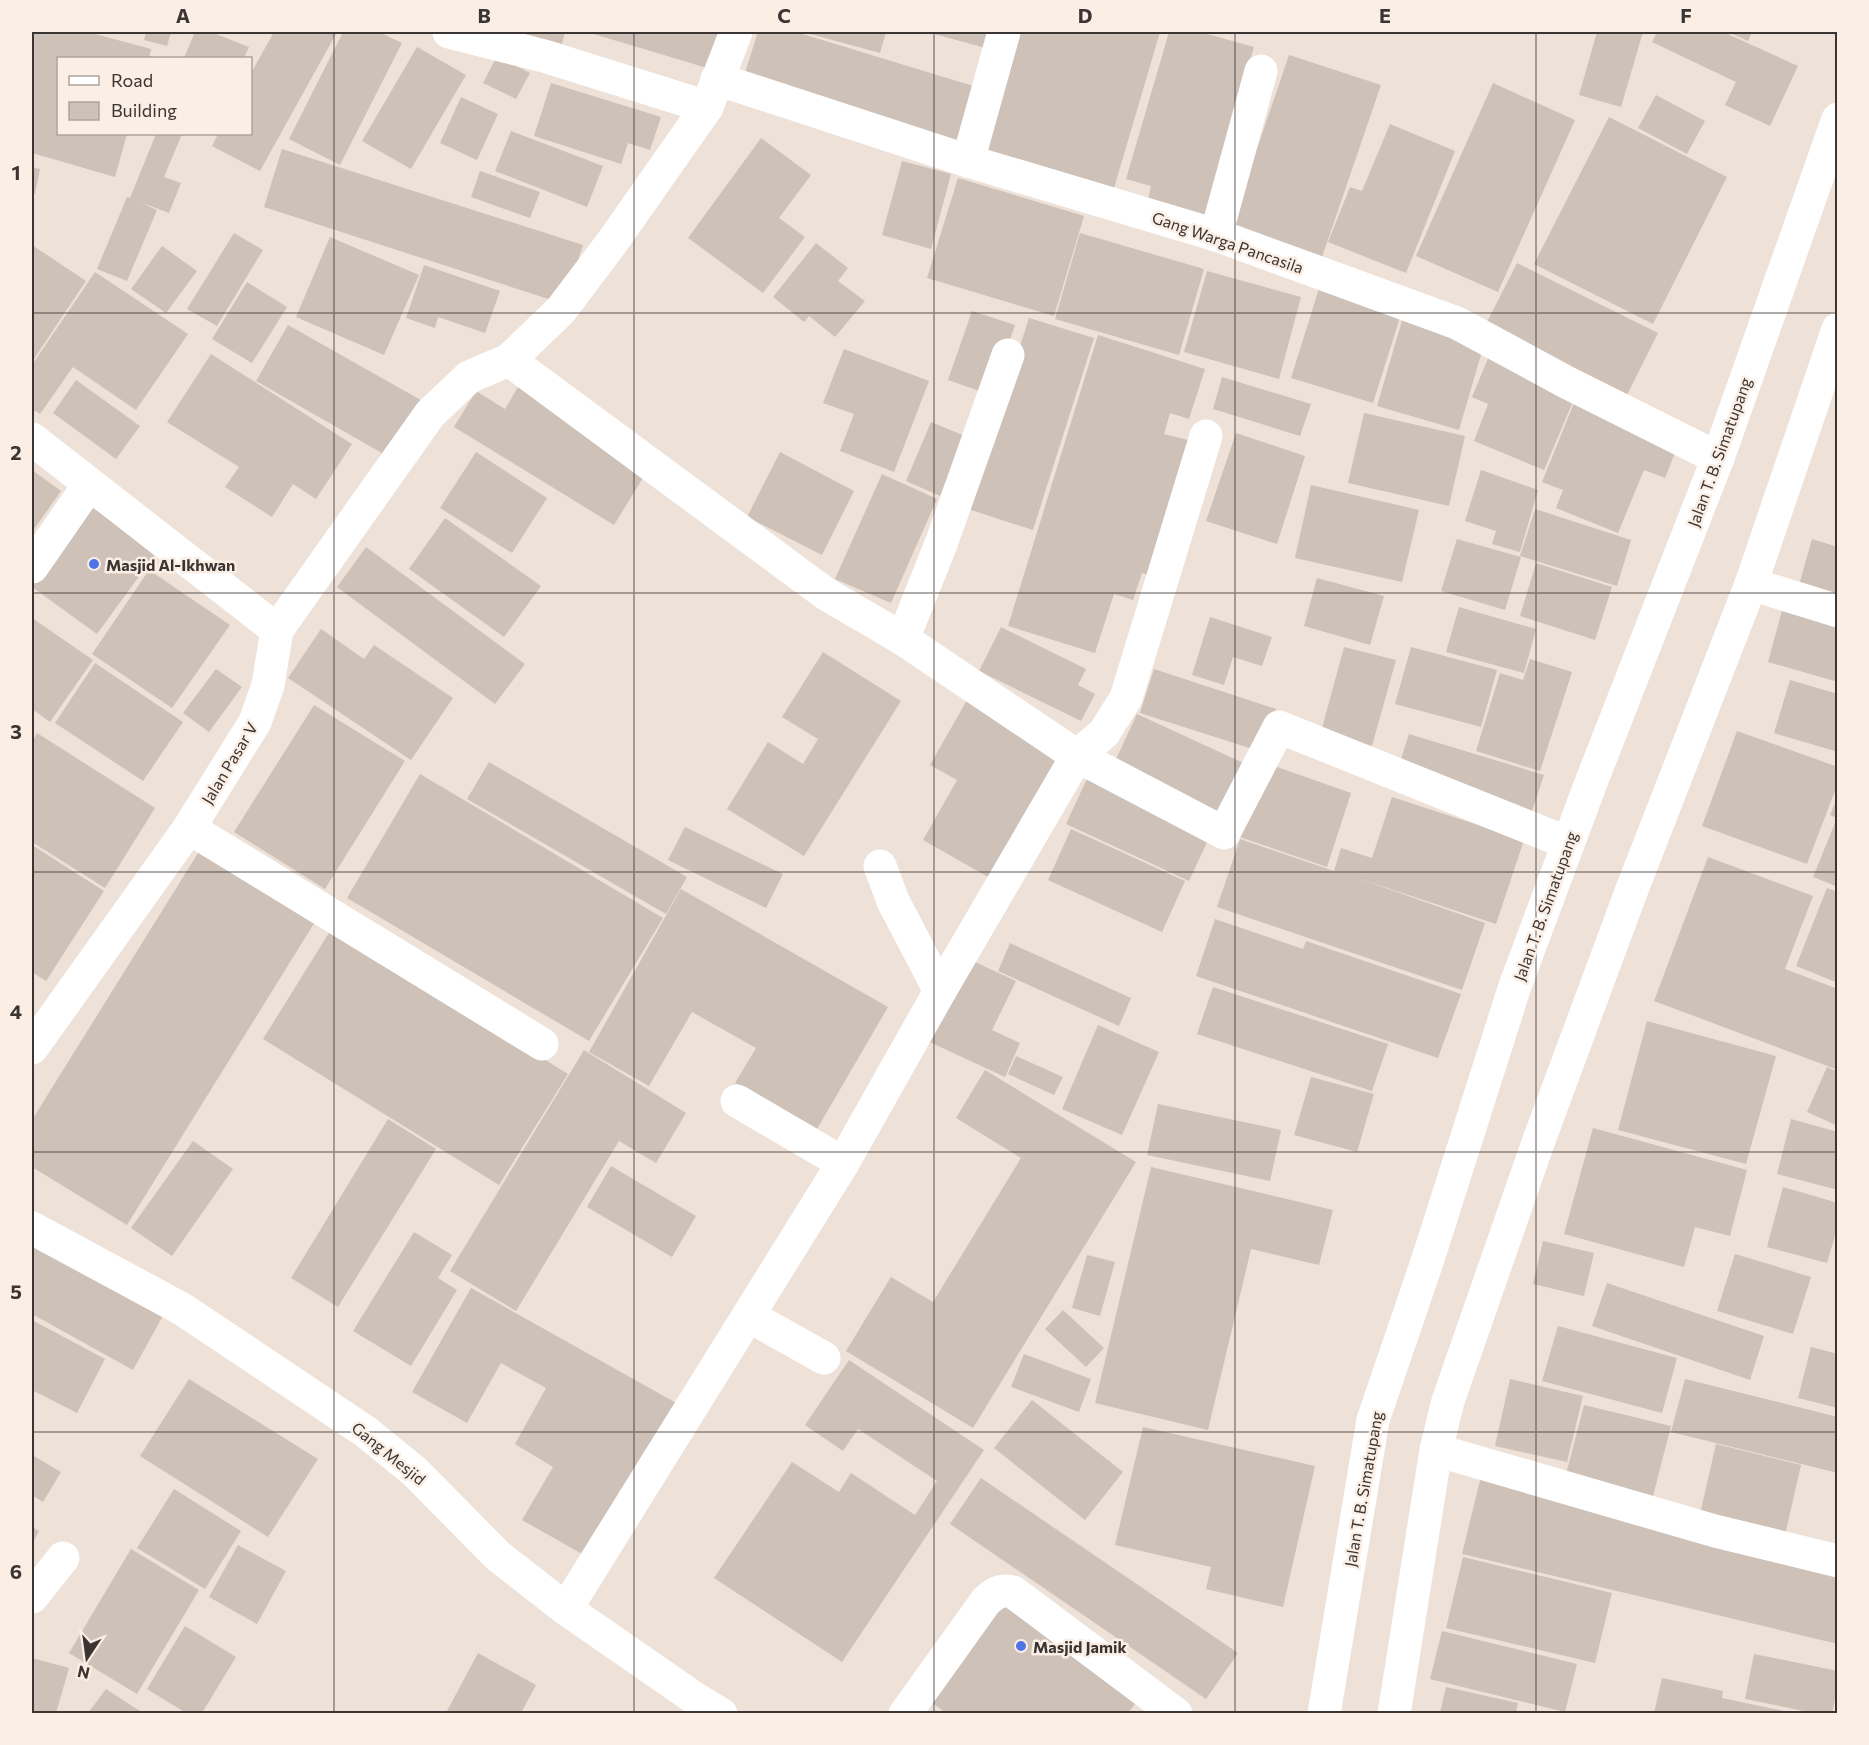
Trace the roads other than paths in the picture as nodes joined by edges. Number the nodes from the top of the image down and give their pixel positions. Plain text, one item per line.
1 (449, 32) edge
2 (736, 32) edge
3 (1004, 32) edge
4 (1260, 71) dead end
5 (712, 93) junction
6 (1838, 119) edge
7 (968, 161) junction
8 (1216, 235) junction
9 (1838, 328) edge
10 (1008, 355) dead end
11 (509, 360) junction
12 (1206, 436) dead end
13 (32, 439) edge
14 (1718, 458) junction
15 (89, 485) junction
16 (32, 567) edge
17 (1751, 584) junction
18 (1838, 611) edge
19 (277, 630) junction
20 (903, 639) junction
21 (1077, 756) junction
22 (189, 828) junction
23 (1568, 843) junction
24 (880, 867) dead end
25 (940, 991) junction
26 (542, 1044) dead end
27 (32, 1048) edge
28 (737, 1101) dead end
29 (843, 1163) junction
30 (32, 1228) edge
31 (749, 1316) junction
32 (824, 1358) dead end
33 (1436, 1450) junction
34 (63, 1558) dead end
35 (1838, 1561) edge
36 (32, 1597) edge
37 (566, 1609) junction
38 (687, 1705) edge
39 (721, 1713) edge
40 (905, 1713) edge
41 (1176, 1713) edge
42 (1324, 1713) edge
43 (1394, 1713) edge

1 - 5 street, Gang Warga Pancasila
2 - 5 street
3 - 7 street
4 - 8 street
5 - 7 street, Gang Warga Pancasila
5 - 11 street
6 - 14 street, Jalan T. B. Simatupang
7 - 8 street, Gang Warga Pancasila
8 - 14 street, Gang Warga Pancasila
9 - 17 street
10 - 20 street
11 - 19 street
11 - 20 street
12 - 21 street
13 - 15 street
14 - 23 street, Jalan T. B. Simatupang
15 - 16 street
15 - 19 street
17 - 18 street
17 - 33 street
19 - 22 street, Jalan Pasar V
20 - 21 street
21 - 23 street
21 - 25 street
22 - 26 street
22 - 27 street, Jalan Pasar V
23 - 42 street, Jalan T. B. Simatupang
24 - 25 street
25 - 29 street
28 - 29 street
29 - 31 street
30 - 37 street, Gang Mesjid
31 - 32 street
31 - 37 street
33 - 35 street
33 - 43 street
34 - 36 street
37 - 38 street, Gang Mesjid
38 - 39 street, Gang Mesjid
40 - 41 street

